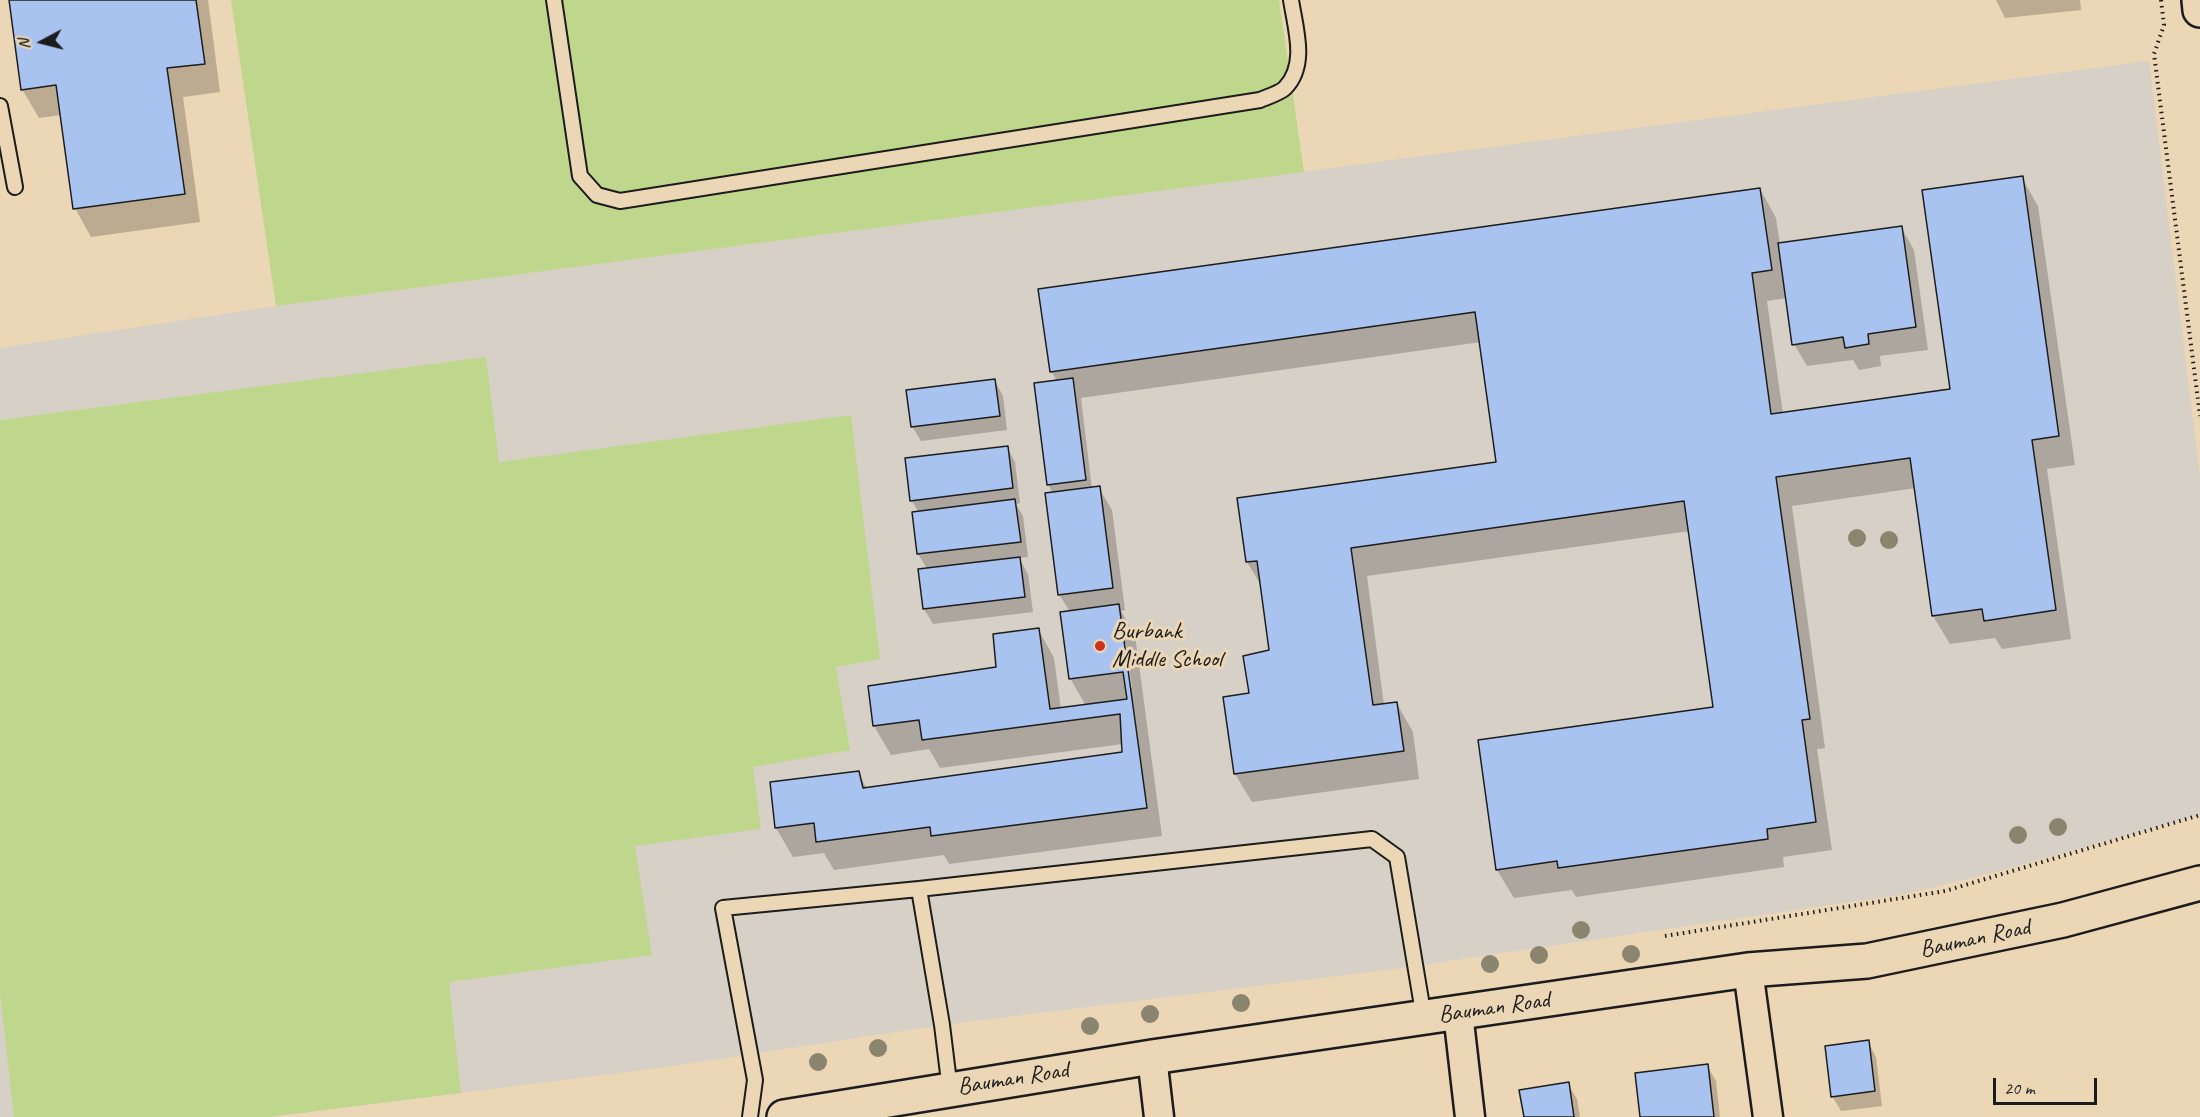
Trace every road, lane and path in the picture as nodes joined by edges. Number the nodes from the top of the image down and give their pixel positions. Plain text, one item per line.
1 (554, 0) edge
2 (1291, 0) edge
3 (2161, 0) edge
4 (2199, 0) edge
5 (2200, 10) edge
6 (0, 106) edge
7 (15, 187) dead end
8 (2200, 416) edge
9 (2200, 815) edge
10 (2200, 883) edge
11 (919, 889) junction
12 (1665, 936) dead end
13 (1748, 970) junction
14 (1458, 1013) junction
15 (1424, 1018) junction
16 (1152, 1056) junction
17 (950, 1090) junction
18 (1470, 1112) edge
19 (750, 1117) edge
20 (784, 1117) edge
21 (1159, 1117) edge
22 (1768, 1117) edge

1 - 2 lane
3 - 8 path
4 - 5 street
6 - 7 lane
9 - 12 path
10 - 13 street, Bauman Road
11 - 15 lane
11 - 17 lane
11 - 19 lane
13 - 14 street, Bauman Road
13 - 22 street
14 - 15 street, Bauman Road
14 - 18 street
15 - 16 street, Bauman Road
16 - 17 street, Bauman Road
16 - 21 street
17 - 20 street, Bauman Road

